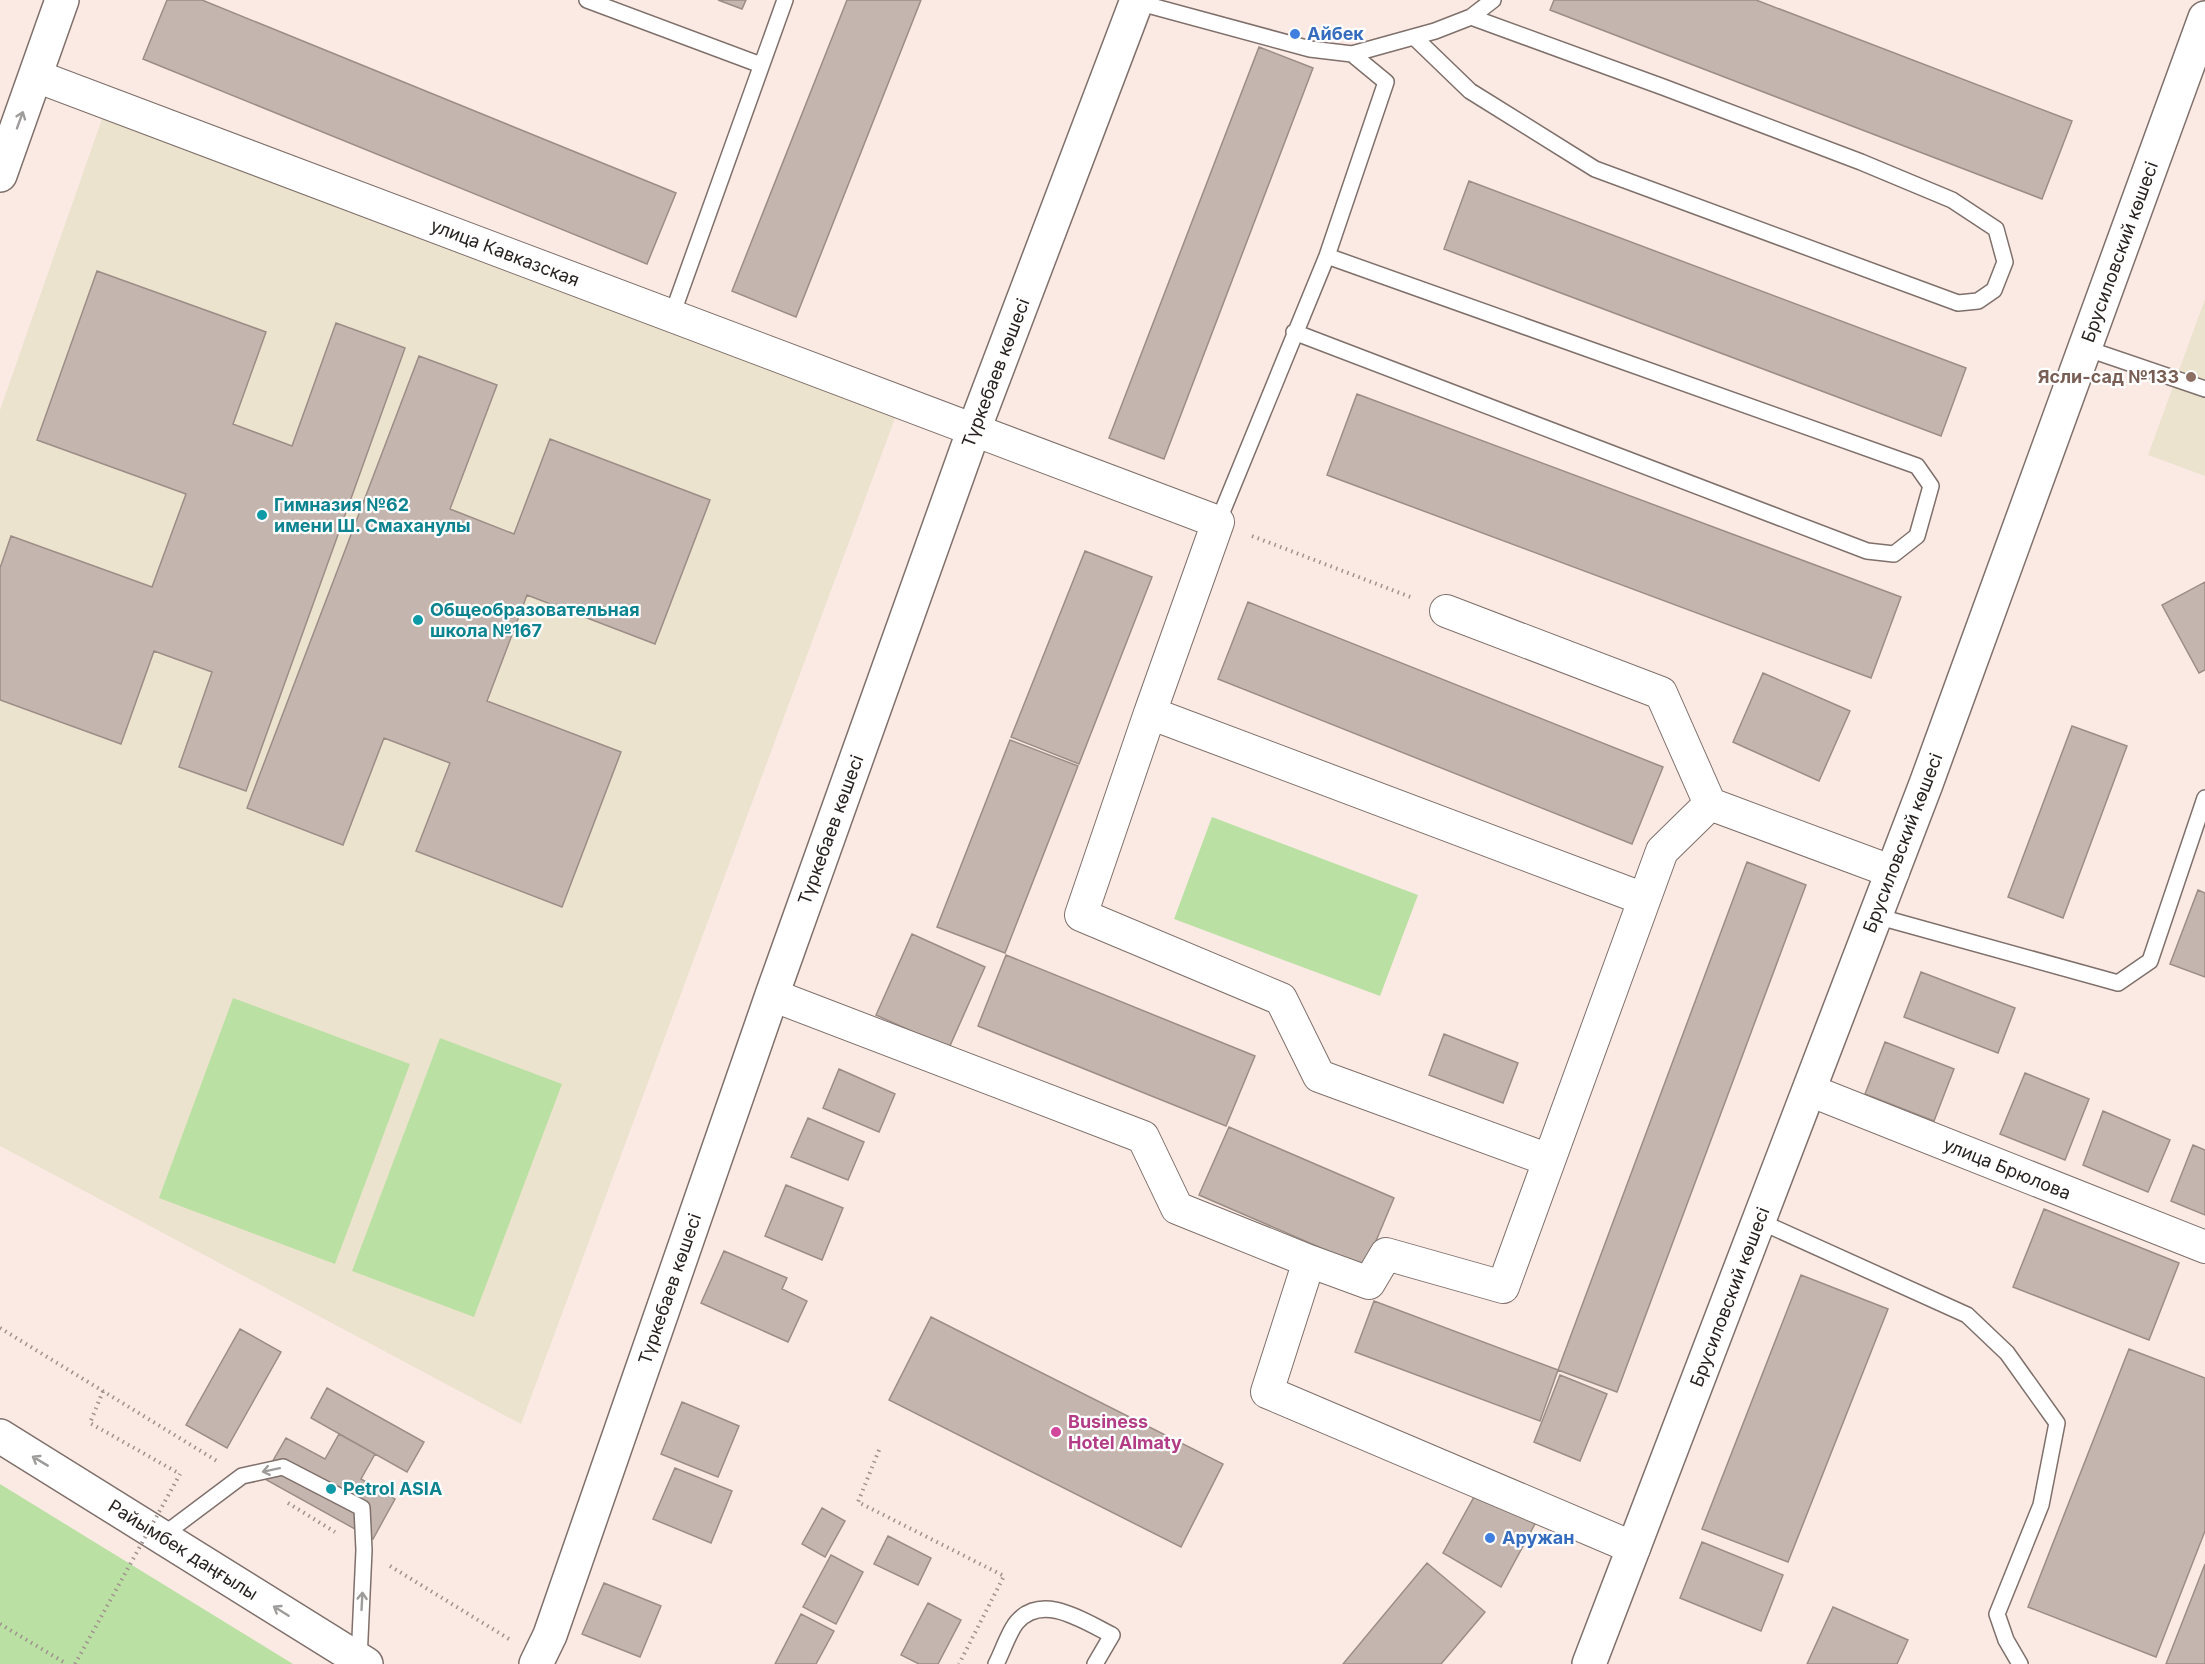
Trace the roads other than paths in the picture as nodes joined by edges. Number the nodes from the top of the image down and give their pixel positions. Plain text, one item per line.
1 (62, 0) edge
2 (587, 0) edge
3 (785, 0) edge
4 (1493, 0) edge
5 (1135, 1) edge
6 (1471, 17) junction
7 (2205, 18) edge
8 (1414, 37) junction
9 (1352, 54) junction
10 (761, 65) junction
11 (36, 76) junction
12 (0, 175) edge
13 (1327, 256) junction
14 (672, 315) junction
15 (1294, 332) junction
16 (2085, 348) junction
17 (2205, 389) edge
18 (973, 432) junction
19 (1218, 522) junction
20 (1446, 611) road end
21 (1150, 713) junction
22 (2205, 798) edge
23 (1710, 804) junction
24 (2200, 832) edge
25 (1893, 872) junction
26 (1644, 899) junction
27 (1876, 916) junction
28 (772, 995) junction
29 (1809, 1090) junction
30 (1549, 1160) junction
31 (1759, 1221) junction
32 (2205, 1247) edge
33 (1309, 1261) junction
34 (0, 1436) edge
35 (162, 1536) junction
36 (1634, 1548) junction
37 (362, 1662) edge
38 (536, 1664) edge
39 (996, 1664) edge
40 (1095, 1664) edge
41 (1589, 1664) edge
42 (2020, 1664) edge

1 - 11 street
2 - 10 lane
3 - 10 lane
4 - 6 lane
5 - 9 lane
5 - 18 street, Түркебаев көшесі
6 - 8 lane
6 - 8 lane
7 - 16 street, Брусиловский көшесі
8 - 9 lane
9 - 13 lane
10 - 14 lane
12 -> 11 street
11 - 14 street, улица Кавказская
13 - 15 lane
13 - 15 lane
14 - 18 street, улица Кавказская
15 - 19 lane
16 - 17 lane
16 - 25 street, Брусиловский көшесі
18 - 19 street, улица Кавказская
18 - 28 street, Түркебаев көшесі
19 - 21 street
20 - 23 street
21 - 26 street
21 - 30 street
22 - 24 lane
23 - 25 street
23 - 26 street
24 - 27 lane
25 - 27 street, Брусиловский көшесі
26 - 30 street
27 - 29 street, Брусиловский көшесі
28 - 33 street
28 - 38 street, Түркебаев көшесі
29 - 31 street, Брусиловский көшесі
29 - 32 street, улица Брюлова
30 - 33 street
31 - 36 street, Брусиловский көшесі
31 - 42 lane
33 - 36 street
35 -> 34 street, Райымбек даңғылы
37 -> 35 street, Райымбек даңғылы
37 -> 35 lane
36 - 41 street, Брусиловский көшесі
39 - 40 lane

